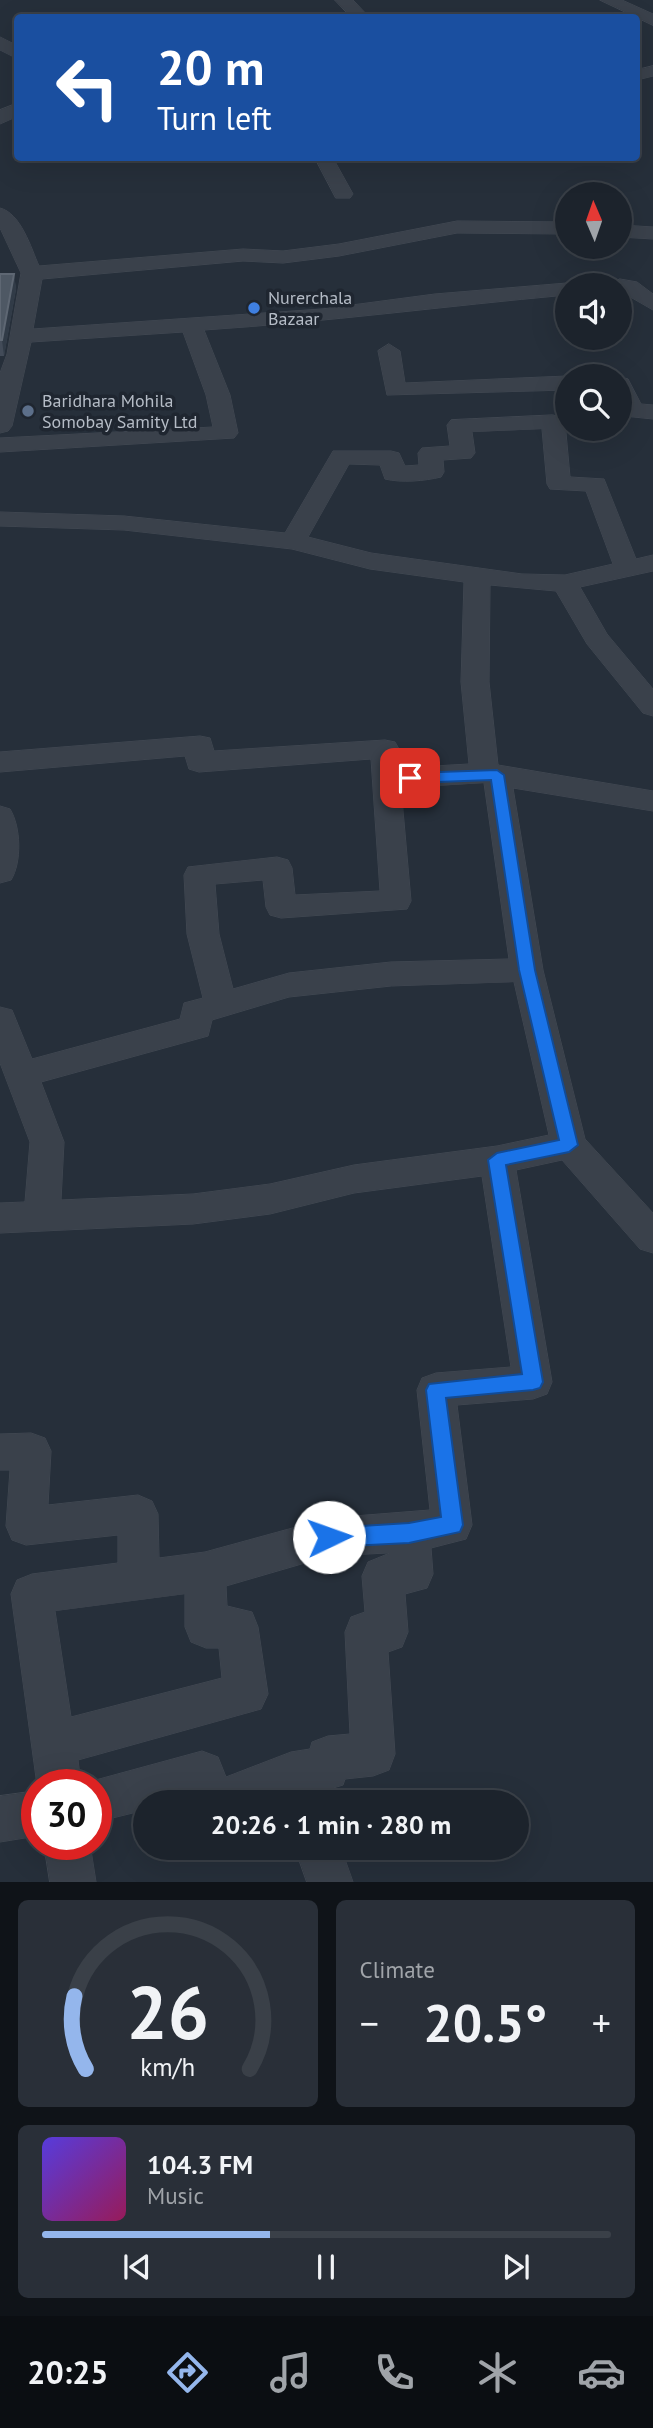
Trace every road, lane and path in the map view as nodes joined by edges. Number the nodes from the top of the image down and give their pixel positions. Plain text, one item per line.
1 (343, 0) edge
2 (608, 0) edge
3 (358, 14) edge
4 (640, 14) edge
5 (326, 161) edge
6 (343, 194) dead end
7 (0, 214) edge
8 (555, 228) edge
9 (632, 232) edge
10 (653, 233) edge
11 (32, 273) junction
12 (632, 289) edge
13 (555, 290) edge
14 (653, 304) edge
15 (191, 325) junction
16 (22, 337) junction
17 (388, 351) dead end
18 (6, 365) edge
19 (555, 383) edge
20 (632, 411) edge
21 (653, 412) edge
22 (0, 426) edge
23 (0, 445) edge
24 (0, 519) edge
25 (293, 541) junction
26 (653, 563) edge
27 (628, 571) junction
28 (477, 577) junction
29 (565, 583) junction
30 (653, 707) edge
31 (0, 762) edge
32 (491, 774) junction
33 (386, 779) junction
34 (653, 801) edge
35 (0, 816) edge
36 (0, 872) edge
37 (527, 970) junction
38 (221, 1005) junction
39 (0, 1019) edge
40 (23, 1074) junction
41 (569, 1145) junction
42 (497, 1160) junction
43 (42, 1216) junction
44 (0, 1218) edge
45 (653, 1238) edge
46 (0, 1452) edge
47 (409, 1533) junction
48 (205, 1572) junction
49 (139, 1580) junction
50 (56, 1765) edge
51 (296, 1788) edge
52 (135, 1790) edge
53 (208, 1790) edge
54 (133, 1791) edge
55 (112, 1796) edge
56 (21, 1816) edge
57 (0, 1819) edge
58 (70, 1860) edge
59 (322, 1860) edge
60 (73, 1882) edge
61 (330, 1882) edge

1 - 3 street
2 - 4 street
5 - 6 street
7 - 11 street
8 - 11 street
9 - 10 street
11 - 16 street
12 - 14 street
13 - 15 street
15 - 16 street
15 - 23 street
16 - 18 street
17 - 19 street
18 - 22 street
20 - 21 street
24 - 25 street
25 - 27 street
25 - 28 street
26 - 27 street
27 - 29 street
28 - 29 street
28 - 32 street
29 - 30 street
31 - 33 street
32 - 33 street
32 - 34 street
32 - 37 street
33 - 38 street
35 - 36 street
37 - 38 street
37 - 41 street
38 - 40 street
39 - 40 street
40 - 43 street
41 - 42 street
41 - 45 street
42 - 43 street
42 - 47 street
43 - 44 street
46 - 49 street
47 - 48 street
47 - 51 street
48 - 49 street
48 - 50 street
49 - 50 street
52 - 53 street
54 - 55 street
56 - 57 street
58 - 60 street
59 - 61 street

